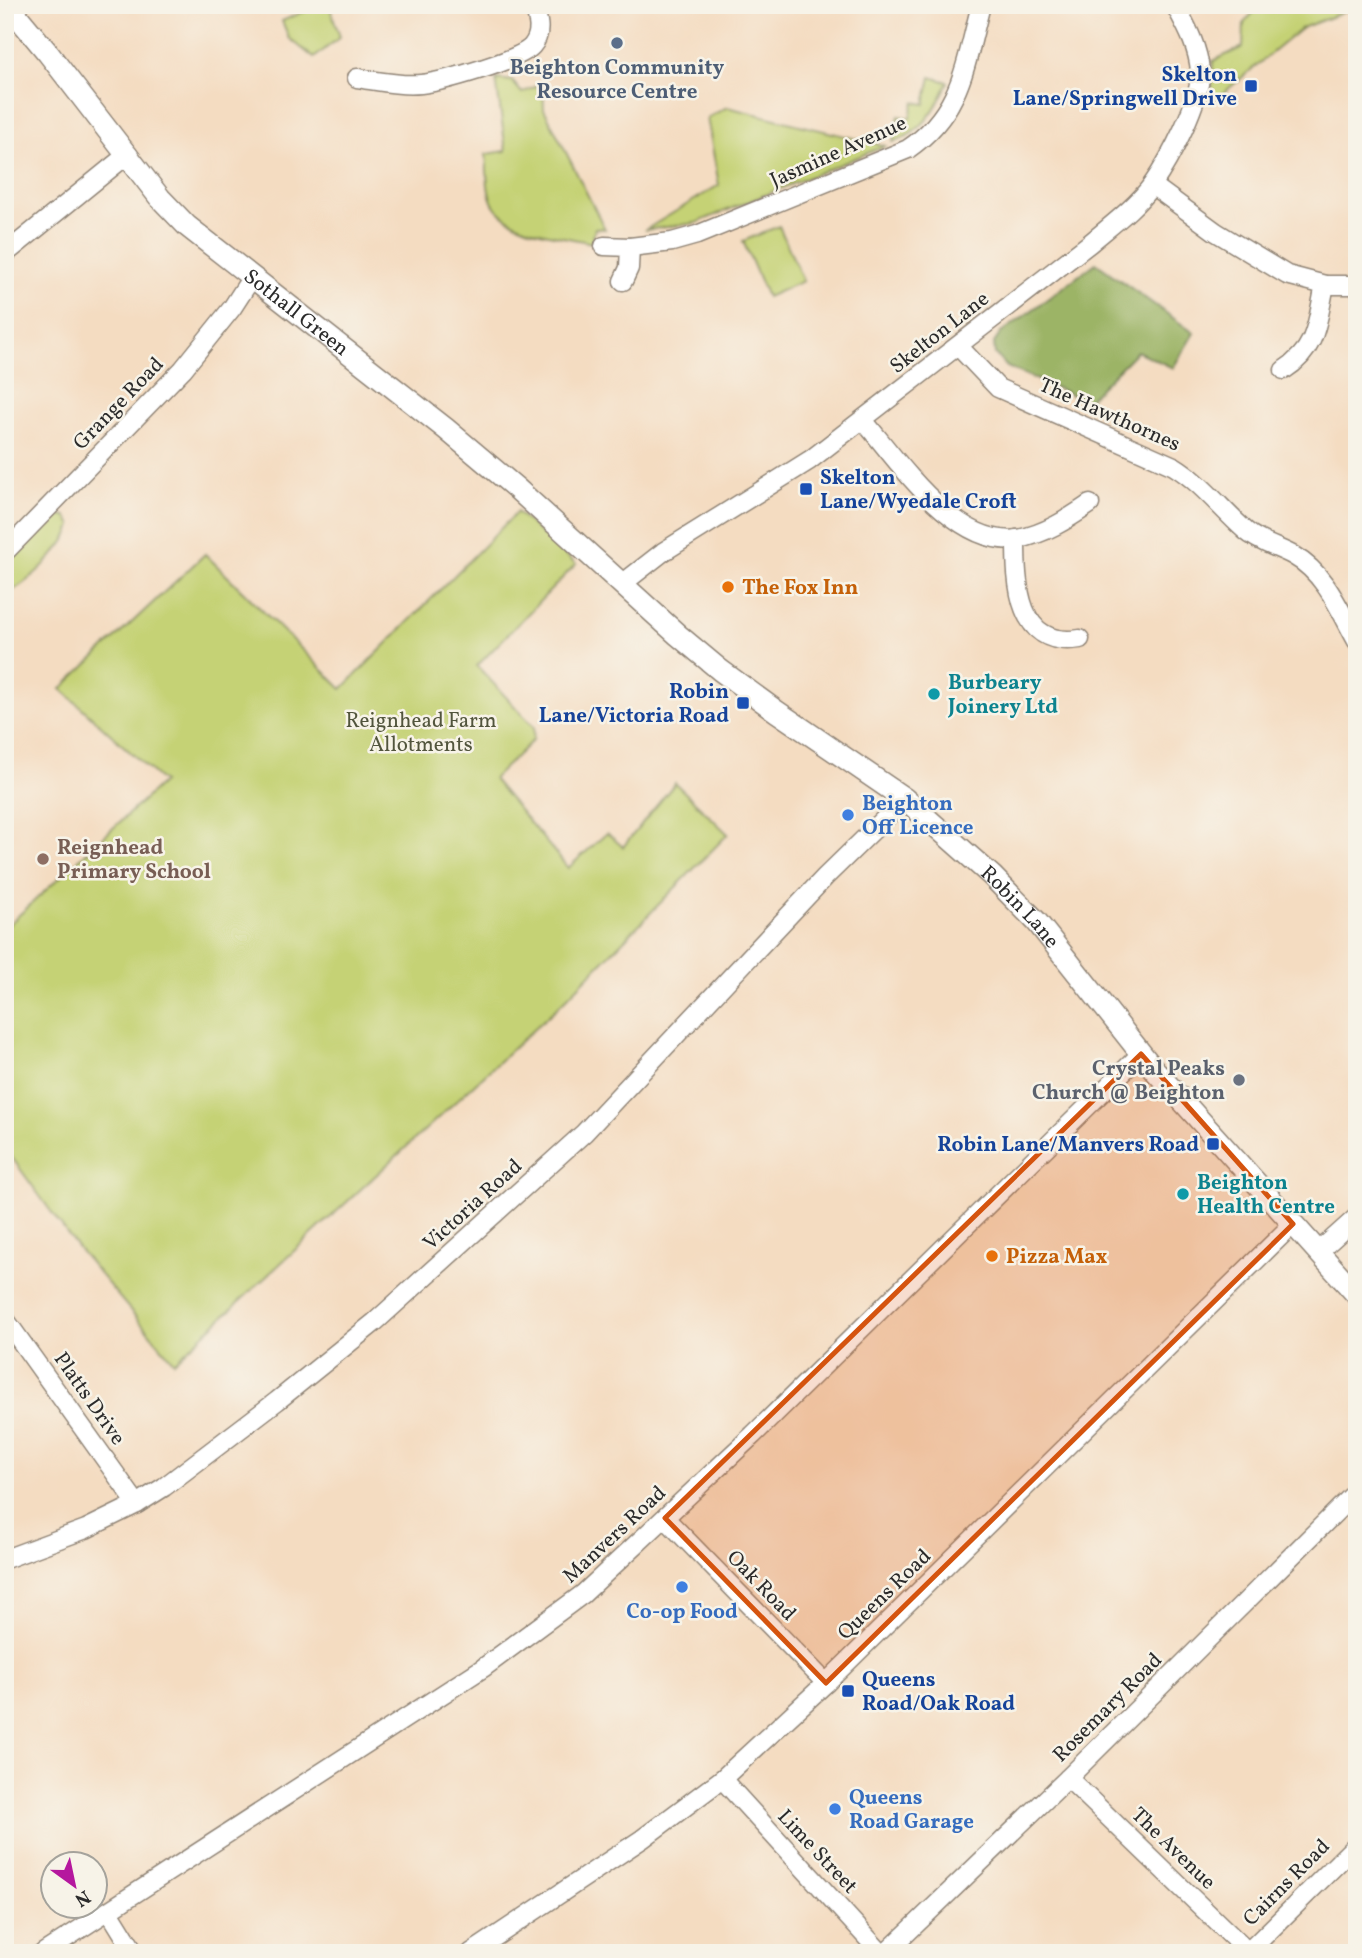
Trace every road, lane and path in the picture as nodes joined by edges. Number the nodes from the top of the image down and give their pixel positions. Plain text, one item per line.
1 (8, 5) edge
2 (533, 5) edge
3 (981, 5) edge
4 (1175, 5) edge
5 (357, 78) dead end
6 (128, 154) junction
7 (1152, 185) junction
8 (604, 246) dead end
9 (630, 247) junction
10 (5, 254) edge
11 (252, 277) junction
12 (623, 281) dead end
13 (1325, 285) junction
14 (1357, 285) edge
15 (959, 347) junction
16 (1284, 370) dead end
17 (863, 420) junction
18 (1090, 504) dead end
19 (1016, 539) junction
20 (5, 552) edge
21 (622, 584) junction
22 (1080, 639) dead end
23 (1357, 641) edge
24 (905, 799) junction
25 (1141, 1054) junction
26 (1357, 1217) edge
27 (1293, 1224) junction
28 (1318, 1252) junction
29 (1357, 1295) edge
30 (5, 1319) edge
31 (1357, 1491) edge
32 (137, 1504) junction
33 (666, 1518) junction
34 (5, 1559) edge
35 (826, 1683) junction
36 (1068, 1778) junction
37 (722, 1779) junction
38 (1357, 1844) edge
39 (109, 1911) junction
40 (1247, 1952) edge
41 (43, 1953) edge
42 (135, 1953) edge
43 (471, 1953) edge
44 (884, 1953) edge

1 - 6 street, Sothall Green
2 - 5 street
3 - 9 street, Jasmine Avenue
4 - 7 street, Skelton Lane
6 - 10 street
6 - 11 street, Sothall Green
7 - 13 street
7 - 15 street, Skelton Lane
8 - 9 street, Jasmine Avenue
9 - 12 street
11 - 20 street, Grange Road
11 - 21 street, Sothall Green
13 - 14 street
13 - 16 street
15 - 17 street, Skelton Lane
15 - 23 street, The Hawthornes
17 - 19 street
17 - 21 street, Skelton Lane
18 - 19 street
19 - 22 street
21 - 24 street, Robin Lane
24 - 25 street, Robin Lane
24 - 32 street, Victoria Road
25 - 27 street, Robin Lane
25 - 33 street, Manvers Road
26 - 28 street
27 - 28 street, Robin Lane
27 - 35 street, Queens Road
28 - 29 street, Robin Lane
30 - 32 street, Platts Drive
31 - 36 street, Rosemary Road
32 - 34 street, Victoria Road
33 - 35 street, Oak Road
33 - 39 street, Manvers Road
35 - 37 street, Queens Road
36 - 40 street, The Avenue
36 - 44 street, Rosemary Road
37 - 43 street, Queens Road
37 - 44 street, Lime Street
38 - 40 street, Cairns Road
39 - 41 street, Manvers Road
39 - 42 street

